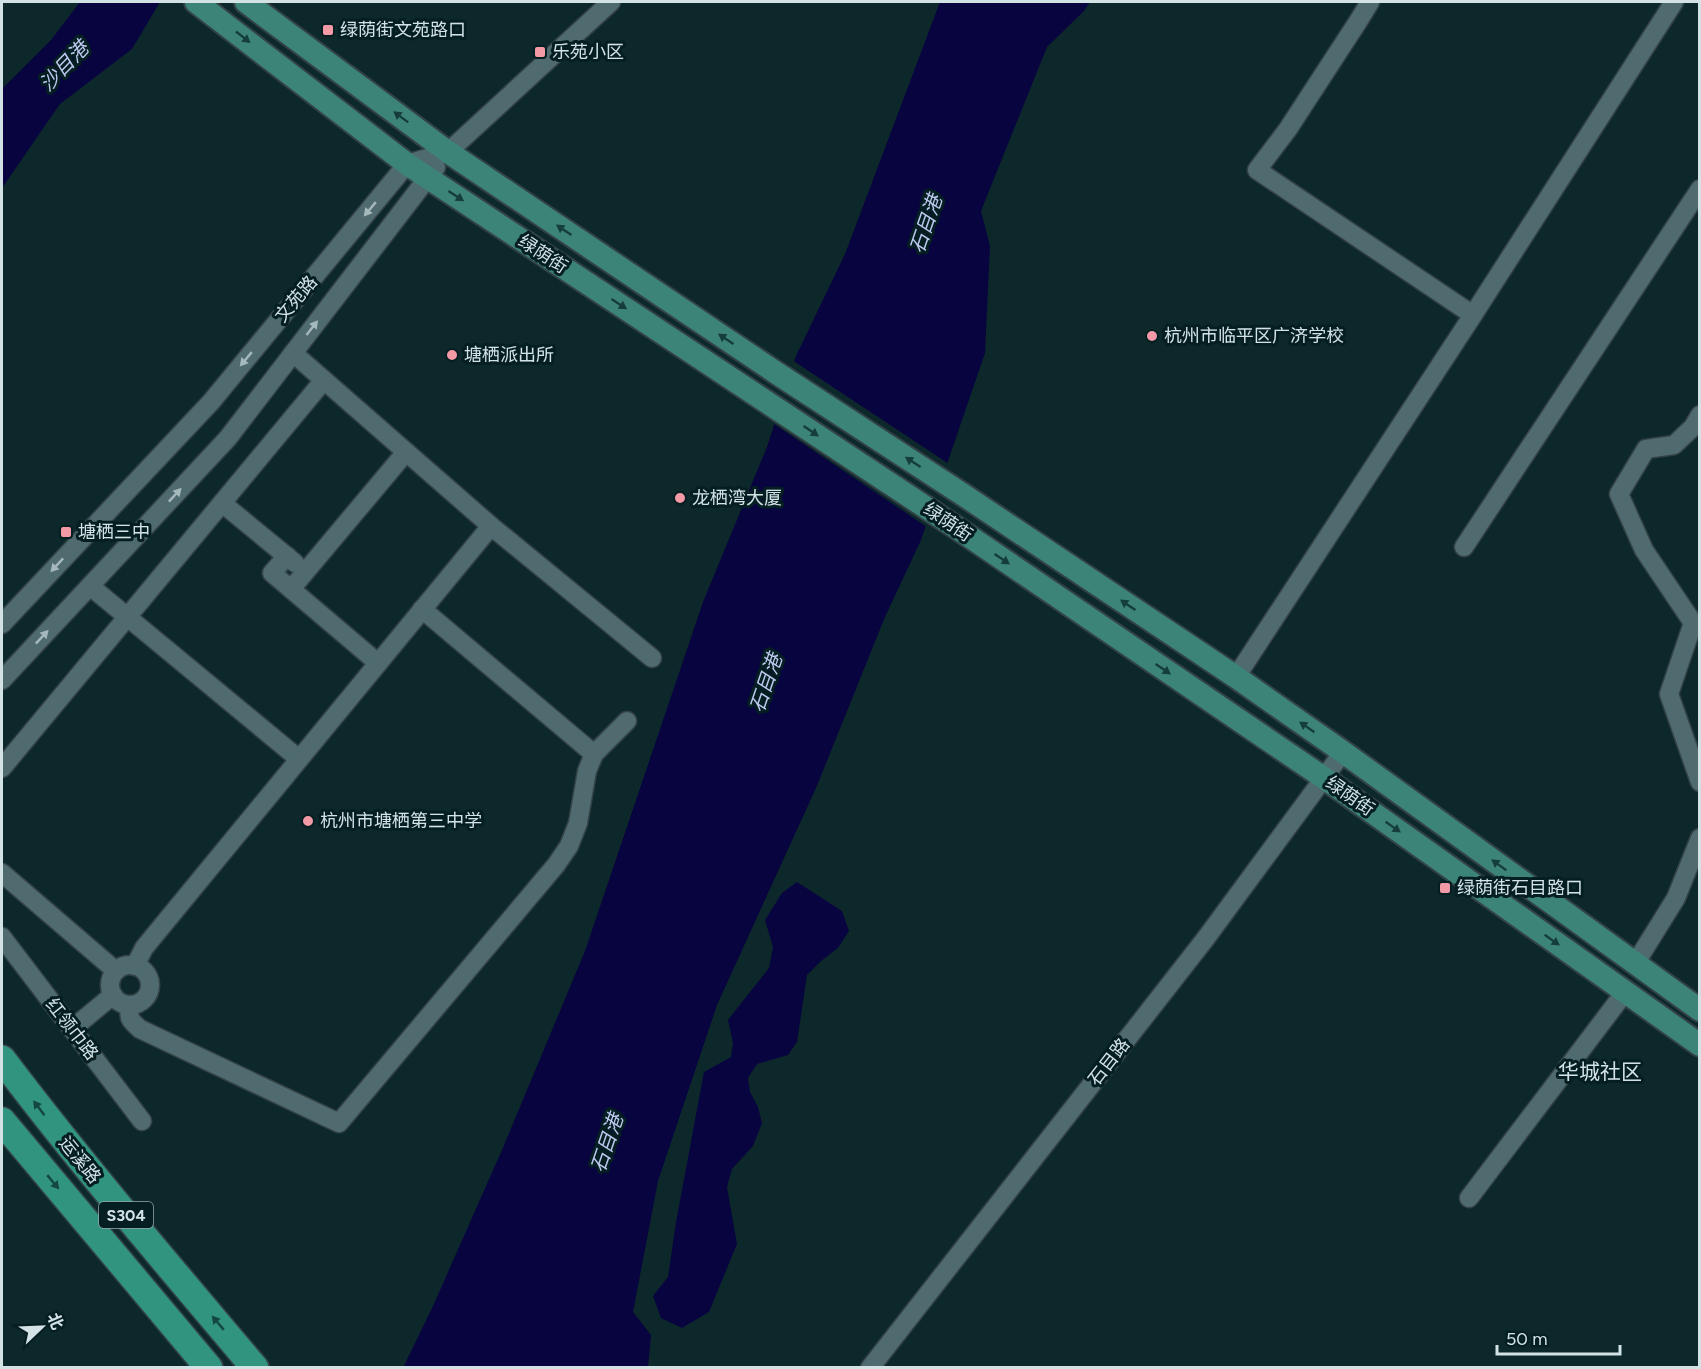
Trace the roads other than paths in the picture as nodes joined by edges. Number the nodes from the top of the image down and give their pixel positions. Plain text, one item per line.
1 (196, 2) edge
2 (611, 2) edge
3 (1370, 2) edge
4 (1674, 2) edge
5 (250, 3) edge
6 (448, 152) junction
7 (407, 164) junction
8 (428, 178) junction
9 (1700, 189) edge
10 (1473, 315) junction
11 (293, 353) junction
12 (324, 380) junction
13 (1700, 415) edge
14 (406, 452) junction
15 (222, 503) junction
16 (491, 526) junction
17 (1464, 547) dead end
18 (286, 556) junction
19 (306, 572) junction
20 (90, 586) junction
21 (291, 589) junction
22 (422, 609) junction
23 (127, 617) junction
24 (2, 624) edge
25 (652, 658) dead end
26 (378, 663) junction
27 (1236, 677) junction
28 (2, 680) edge
29 (627, 721) dead end
30 (1343, 752) junction
31 (594, 754) junction
32 (299, 759) junction
33 (2, 768) edge
34 (1324, 778) junction
35 (1700, 782) edge
36 (1700, 838) edge
37 (2, 873) edge
38 (2, 938) edge
39 (1635, 964) junction
40 (135, 966) junction
41 (116, 971) junction
42 (1625, 992) junction
43 (113, 995) junction
44 (130, 1005) junction
45 (1700, 1010) edge
46 (72, 1029) junction
47 (1700, 1045) edge
48 (2, 1059) edge
49 (2, 1121) edge
50 (142, 1121) dead end
51 (1469, 1198) dead end
52 (209, 1368) edge
53 (255, 1368) edge
54 (870, 1368) edge

1 -> 7 main road, 绿荫街
2 - 6 street
3 - 10 street
4 - 10 street
6 -> 5 main road, 绿荫街
6 - 7 street
6 - 8 street
27 -> 6 main road, 绿荫街
7 - 8 main road, 绿荫街
7 -> 24 street, 文苑路
11 -> 8 street
8 -> 34 main road, 绿荫街
9 - 17 street
10 - 27 street
11 - 12 street
20 -> 11 street
12 - 14 street
12 - 15 street
13 - 35 street
14 - 16 street
14 - 19 street
15 - 18 street
15 - 23 street
16 - 22 street
16 - 25 street
18 - 19 street
18 - 21 street
19 - 21 street
20 - 23 street
28 -> 20 street
21 - 26 street
22 - 26 street
22 - 31 street
23 - 32 street
23 - 33 street
26 - 32 street
30 -> 27 main road, 绿荫街
29 - 31 street
30 - 34 street, 石目路
39 -> 30 main road, 绿荫街
31 - 44 street
32 - 40 street
34 -> 42 main road, 绿荫街
34 - 54 street, 石目路
36 - 39 street
37 - 41 street
38 - 46 street, 红领巾路
39 - 45 main road, 绿荫街
40 - 41 street
40 - 44 street
41 - 43 street
42 - 47 main road, 绿荫街
42 - 51 street
43 - 44 street
43 - 46 street
46 - 50 street, 红领巾路
53 -> 48 highway, 运溪路 / S304
49 -> 52 highway, 运溪路 / S304

